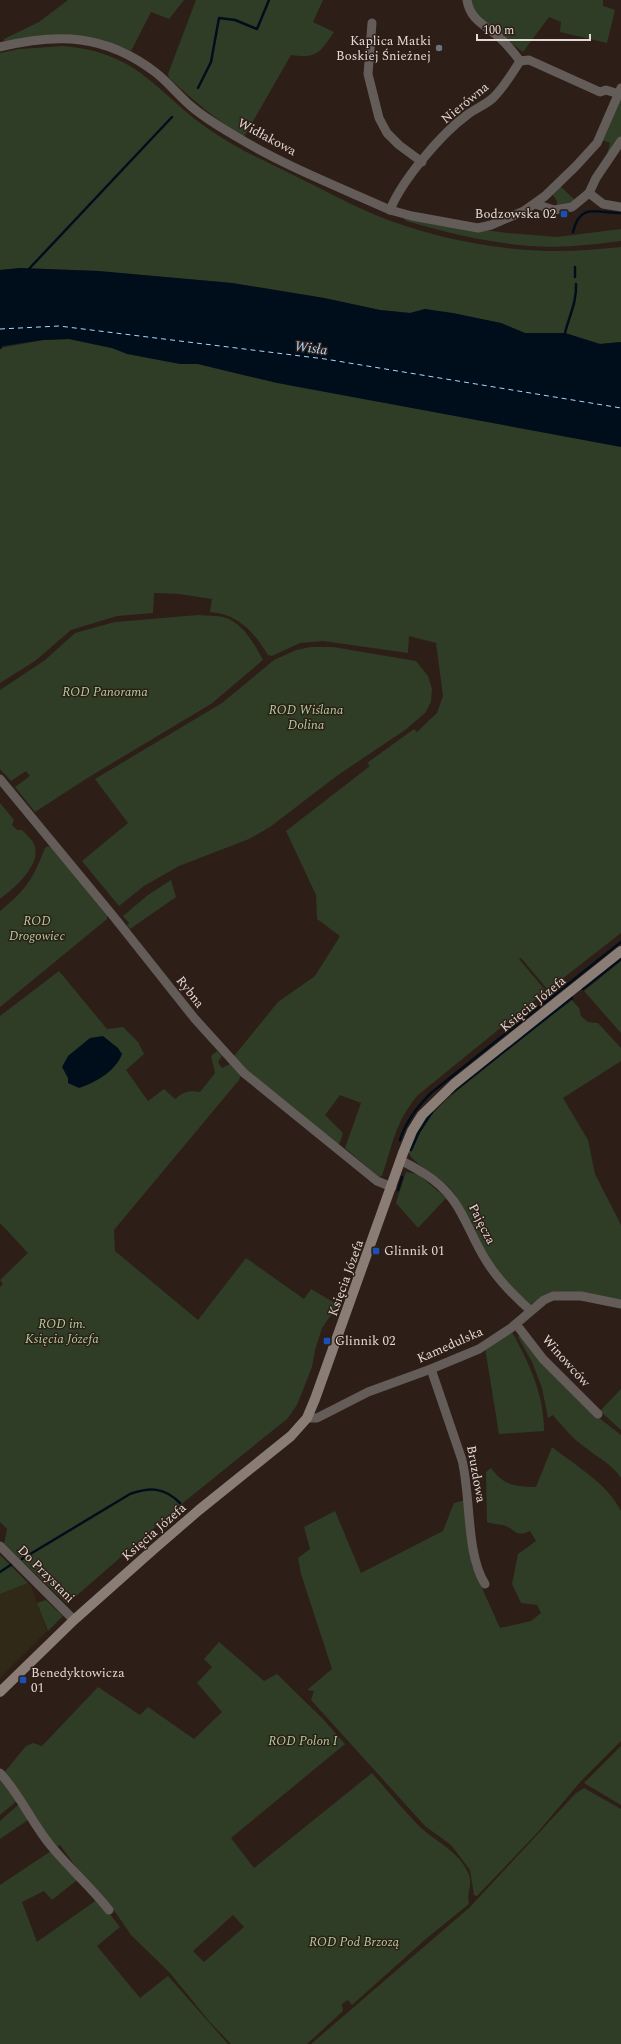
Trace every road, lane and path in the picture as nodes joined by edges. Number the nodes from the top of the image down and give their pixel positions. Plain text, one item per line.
1 (467, 0) edge
2 (372, 23) dead end
3 (0, 47) edge
4 (520, 61) junction
5 (620, 91) edge
6 (621, 141) edge
7 (422, 162) junction
8 (589, 193) junction
9 (535, 204) junction
10 (621, 207) edge
11 (390, 210) junction
12 (0, 779) edge
13 (621, 951) edge
14 (401, 1161) junction
15 (392, 1187) junction
16 (621, 1304) edge
17 (530, 1310) junction
18 (516, 1324) junction
19 (431, 1369) junction
20 (598, 1414) dead end
21 (307, 1418) junction
22 (0, 1546) edge
23 (486, 1584) dead end
24 (74, 1620) junction
25 (0, 1692) edge
26 (0, 1773) edge
27 (109, 1910) dead end

1 - 4 street
2 - 7 street
3 - 11 street, Widłakowa
4 - 5 street
4 - 7 street, Nierówna
5 - 9 street, Widłakowa
6 - 8 street
7 - 11 street, Nierówna
8 - 9 street
8 - 10 street
9 - 11 street, Widłakowa
12 - 15 street, Rybna
13 - 14 main road, Księcia Józefa
14 - 15 main road, Księcia Józefa
14 - 17 street, Pajęcza
15 - 21 main road, Księcia Józefa
16 - 17 street, Kamedulska
17 - 18 street, Kamedulska
18 - 19 street, Kamedulska
18 - 20 street, Winowców
19 - 21 street, Kamedulska
19 - 23 street, Bruzdowa
21 - 24 main road, Księcia Józefa
22 - 24 street, Do Przystani
24 - 25 main road, Księcia Józefa
26 - 27 street

